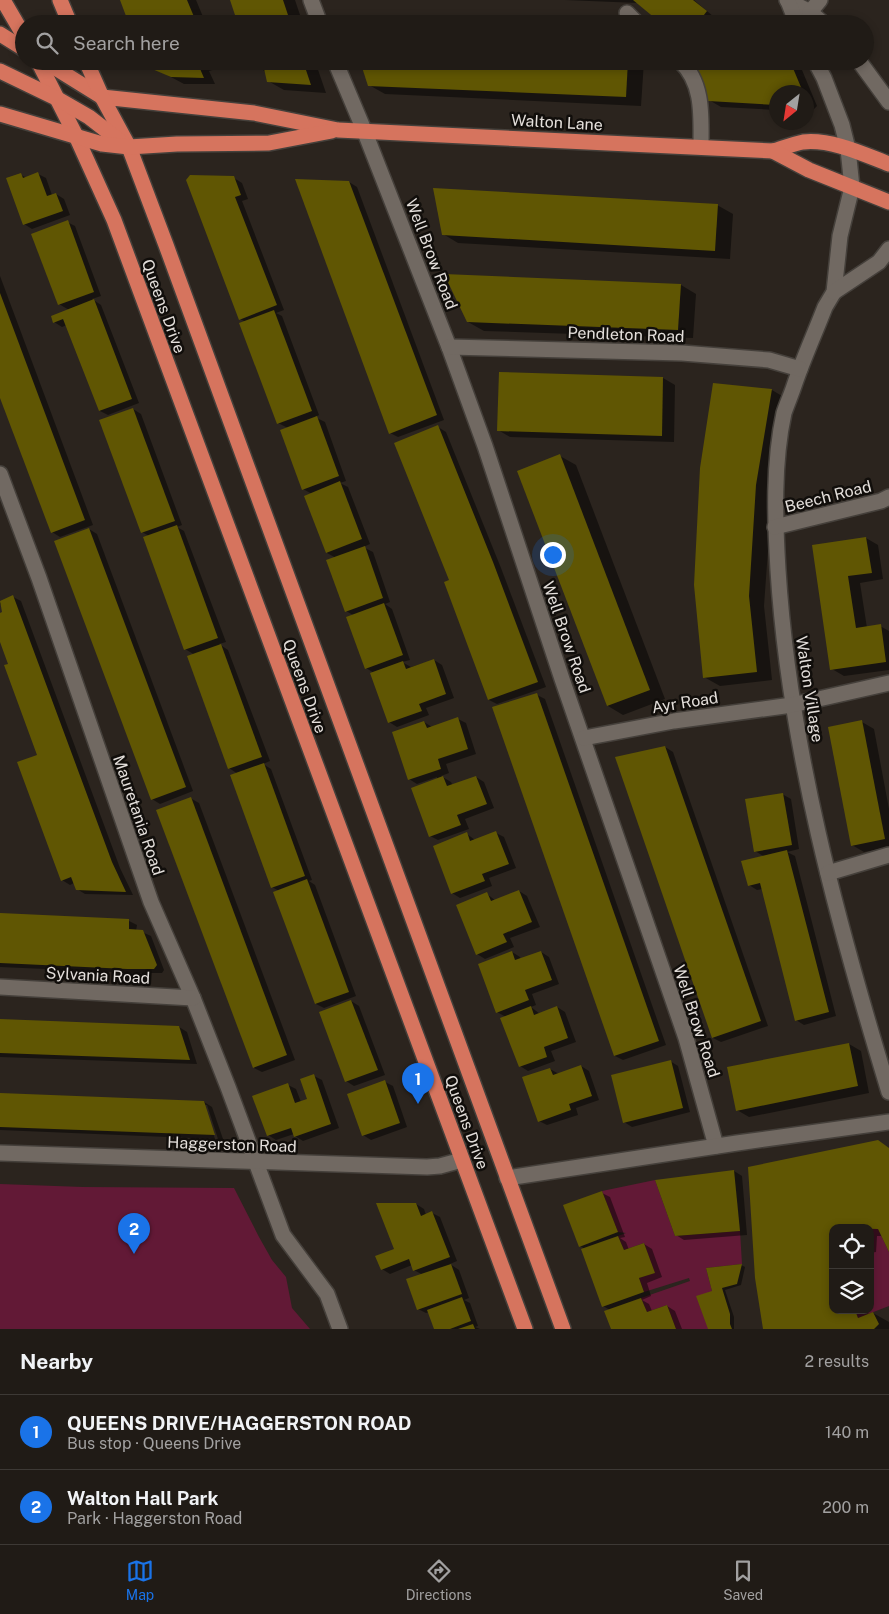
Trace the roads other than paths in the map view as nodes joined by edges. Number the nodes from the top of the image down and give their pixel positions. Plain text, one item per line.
1 (3, 0) edge
2 (60, 0) edge
3 (311, 0) edge
4 (787, 0) edge
5 (820, 0) edge
6 (810, 12) junction
7 (66, 15) edge
8 (317, 15) edge
9 (793, 15) edge
10 (814, 15) edge
11 (15, 21) edge
12 (0, 34) edge
13 (15, 43) edge
14 (42, 70) edge
15 (58, 70) edge
16 (90, 70) edge
17 (339, 70) edge
18 (689, 70) edge
19 (820, 70) edge
20 (866, 70) edge
21 (0, 71) edge
22 (102, 97) junction
23 (56, 98) junction
24 (889, 102) edge
25 (0, 114) edge
26 (89, 117) junction
27 (338, 130) junction
28 (364, 130) junction
29 (76, 136) junction
30 (129, 147) junction
31 (701, 147) junction
32 (848, 149) junction
33 (773, 151) junction
34 (889, 164) edge
35 (852, 187) junction
36 (889, 202) edge
37 (889, 249) edge
38 (834, 292) junction
39 (449, 347) junction
40 (800, 369) junction
41 (0, 474) edge
42 (889, 497) edge
43 (775, 527) junction
44 (889, 683) edge
45 (792, 705) junction
46 (584, 738) junction
47 (889, 856) edge
48 (828, 873) junction
49 (0, 986) edge
50 (193, 998) junction
51 (889, 1092) edge
52 (889, 1122) edge
53 (716, 1146) junction
54 (0, 1153) edge
55 (462, 1160) junction
56 (257, 1162) junction
57 (507, 1178) junction
58 (340, 1329) edge
59 (525, 1329) edge
60 (563, 1329) edge

1 - 11 highway
2 - 7 highway
3 - 8 street
4 - 6 street
4 - 9 street
5 - 6 street
6 - 10 street
12 - 13 highway
14 - 23 highway, Queens Drive
15 - 22 highway
16 - 22 highway, Queens Drive
17 - 28 street, Well Brow Road
18 - 31 street
19 - 32 street, Walton Village
20 - 24 street
21 - 23 highway
22 - 26 highway
22 - 27 highway, Walton Lane
22 - 30 highway, Queens Drive
23 - 26 highway
23 - 29 highway, Queens Drive
25 - 29 highway, Walton Lane
26 - 29 highway
26 - 30 highway
27 - 28 highway, Walton Lane
27 - 30 highway, Walton Lane
28 - 31 highway, Walton Lane
28 - 39 street, Well Brow Road
29 - 30 highway, Walton Lane
29 - 55 highway, Queens Drive
30 - 57 highway, Queens Drive
31 - 33 highway, Walton Lane
32 - 33 highway, Walton Lane
32 - 34 highway, Walton Lane
32 - 35 street, Walton Village
33 - 35 highway, Walton Lane
35 - 36 highway, Walton Lane
35 - 38 street, Walton Village
37 - 38 street, Walton Village
38 - 40 street, Walton Village
39 - 40 street, Pendleton Road
39 - 46 street, Well Brow Road
40 - 43 street, Walton Village
41 - 50 street, Mauretania Road
42 - 43 street, Beech Road
43 - 45 street, Walton Village
44 - 45 street, Ayr Road
45 - 46 street, Ayr Road
45 - 48 street, Walton Village
46 - 53 street, Well Brow Road
47 - 48 street
48 - 51 street, Walton Village
49 - 50 street, Sylvania Road
50 - 56 street, Mauretania Road
52 - 53 street
53 - 57 street
54 - 56 street, Haggerston Road
55 - 56 street, Haggerston Road
55 - 59 highway, Queens Drive
56 - 58 street, Mauretania Road
57 - 60 highway, Queens Drive

